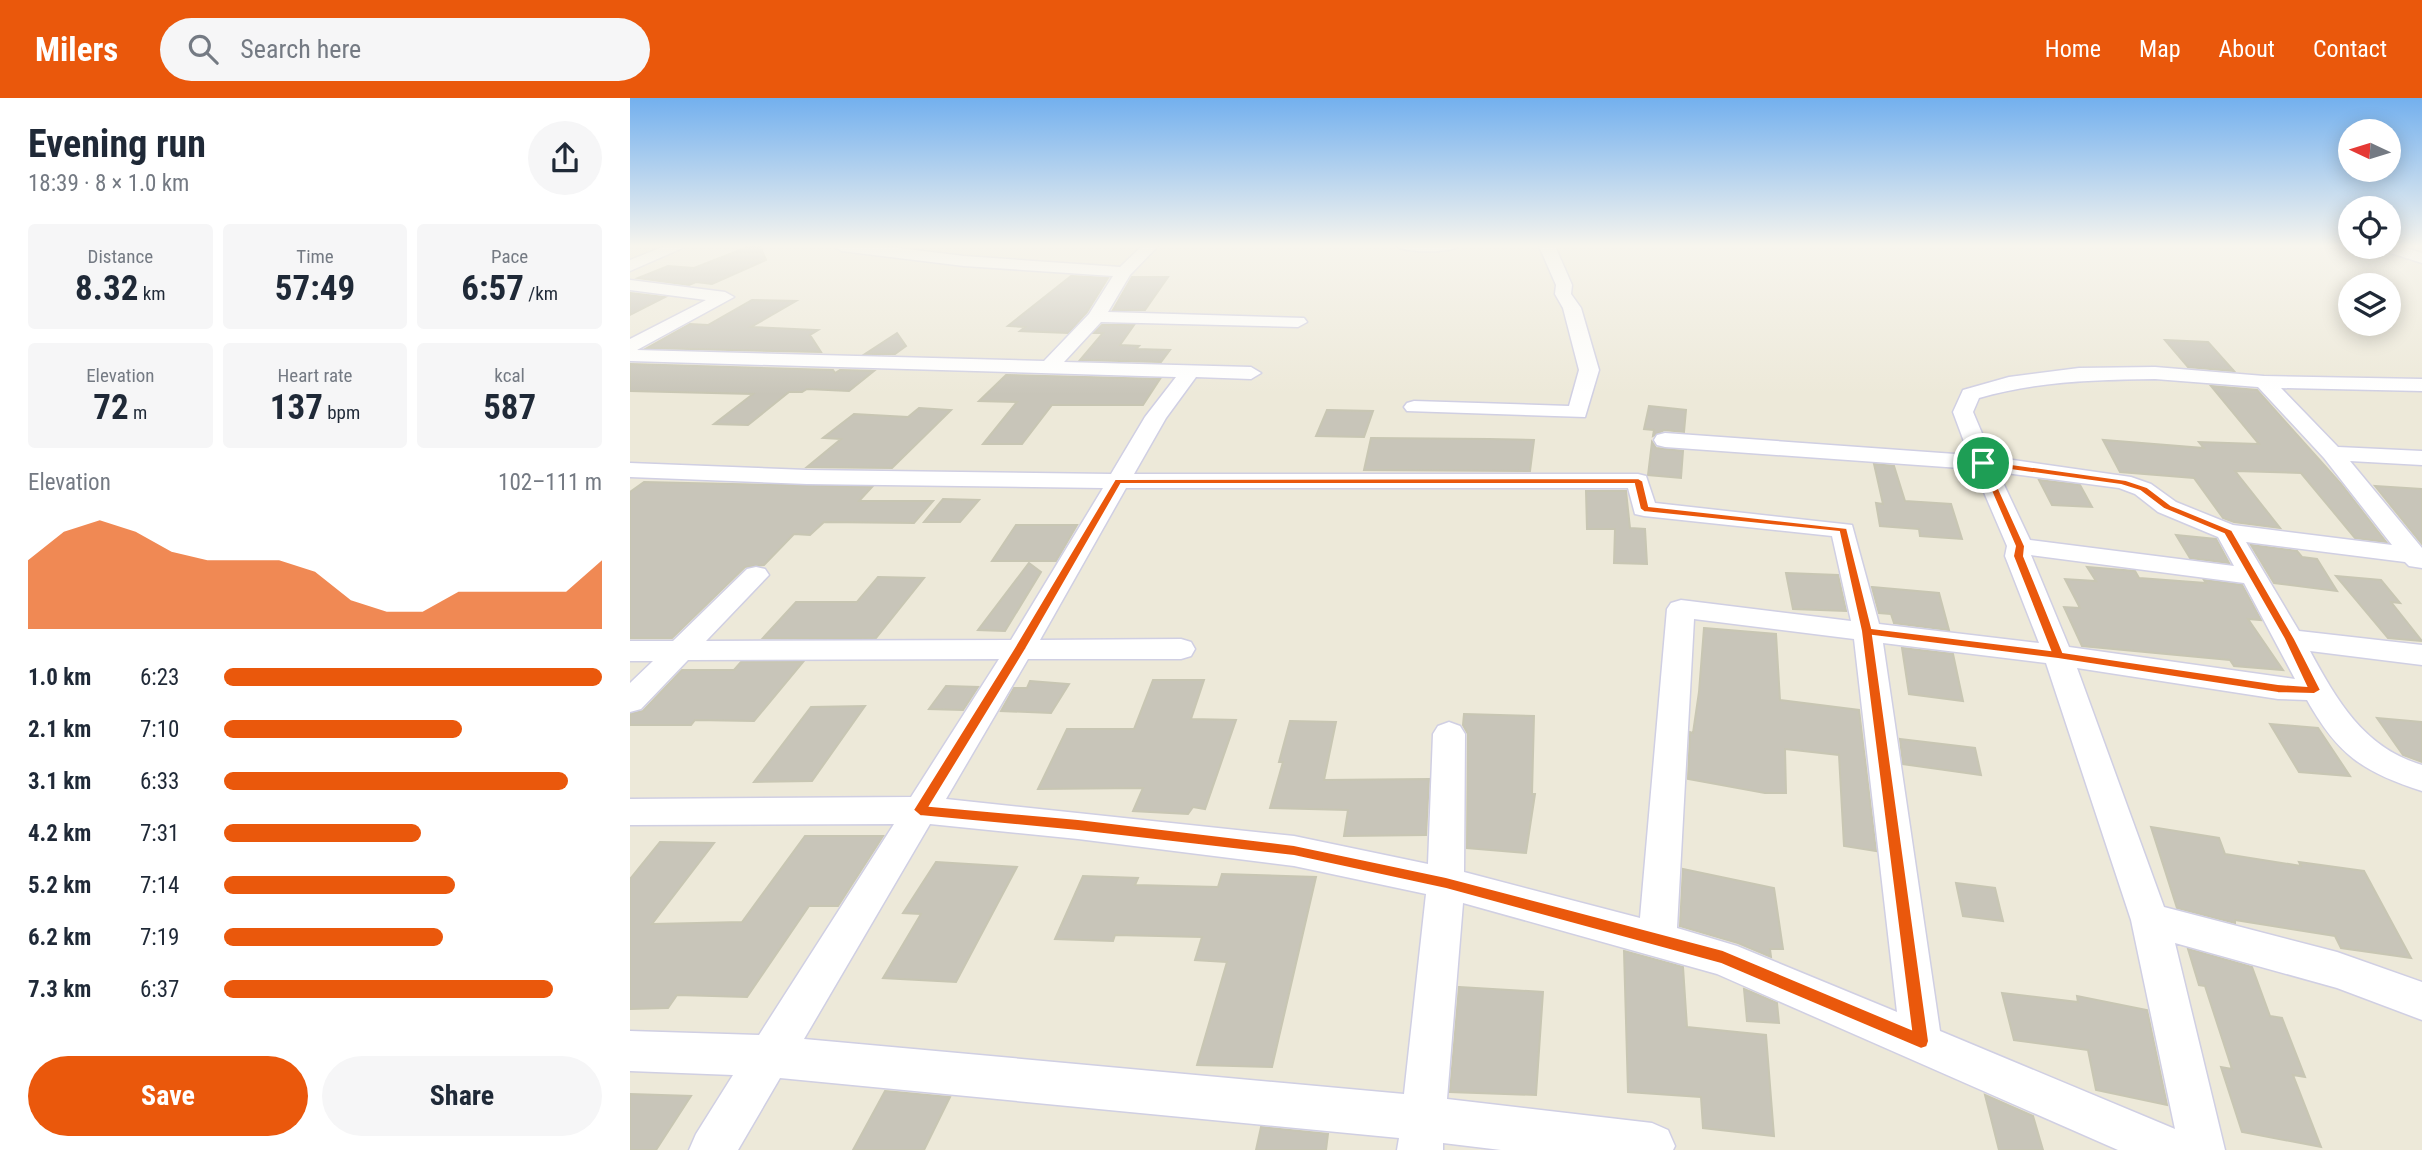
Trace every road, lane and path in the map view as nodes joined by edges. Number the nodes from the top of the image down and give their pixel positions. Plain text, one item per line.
1 (710, 295) edge
2 (1110, 295) edge
3 (1564, 295) edge
4 (1096, 317) junction
5 (1298, 323) dead end
6 (630, 346) edge
7 (630, 355) edge
8 (1049, 367) junction
9 (1191, 371) junction
10 (1251, 373) dead end
11 (2264, 382) junction
12 (2422, 385) edge
13 (1414, 407) dead end
14 (1665, 440) dead end
15 (2332, 453) junction
16 (2422, 457) edge
17 (1983, 463) junction
18 (630, 470) edge
19 (1118, 481) junction
20 (2228, 532) junction
21 (2020, 546) junction
22 (2419, 559) edge
23 (755, 575) dead end
24 (2253, 576) junction
25 (1867, 631) junction
26 (2290, 639) junction
27 (1020, 649) junction
28 (1181, 649) dead end
29 (630, 651) edge
30 (680, 652) junction
31 (2058, 655) junction
32 (2422, 655) edge
33 (2314, 690) junction
34 (630, 701) edge
35 (1449, 733) dead end
36 (2422, 778) edge
37 (920, 810) junction
38 (630, 812) edge
39 (1446, 883) junction
40 (2150, 920) junction
41 (1657, 940) junction
42 (2422, 1000) edge
43 (1921, 1041) junction
44 (630, 1051) edge
45 (769, 1056) junction
46 (1421, 1134) edge
47 (1652, 1146) dead end
48 (712, 1150) edge
49 (2171, 1150) edge
50 (2202, 1150) edge

1 - 6 street
2 - 4 street
3 - 13 street
4 - 5 street
4 - 8 street
7 - 8 street
8 - 9 street
9 - 10 street
9 - 19 street
11 - 12 street
11 - 15 street
11 - 17 street
14 - 17 street
15 - 16 street
15 - 22 street
17 - 20 street
17 - 21 street
18 - 19 street
19 - 25 street
19 - 27 street
20 - 22 street
20 - 24 street
21 - 24 street
21 - 31 street
23 - 30 street
24 - 26 street
25 - 31 street
25 - 41 street
25 - 43 street
26 - 32 street
26 - 33 street
27 - 28 street
27 - 30 street
27 - 37 street
29 - 30 street
30 - 34 street
31 - 33 street
31 - 40 street
33 - 36 street
35 - 39 street
37 - 38 street
37 - 39 street
37 - 45 street
39 - 41 street
39 - 46 street
40 - 42 street
40 - 50 street
41 - 43 street
43 - 49 street
44 - 45 street
45 - 46 street
45 - 48 street
46 - 47 street

